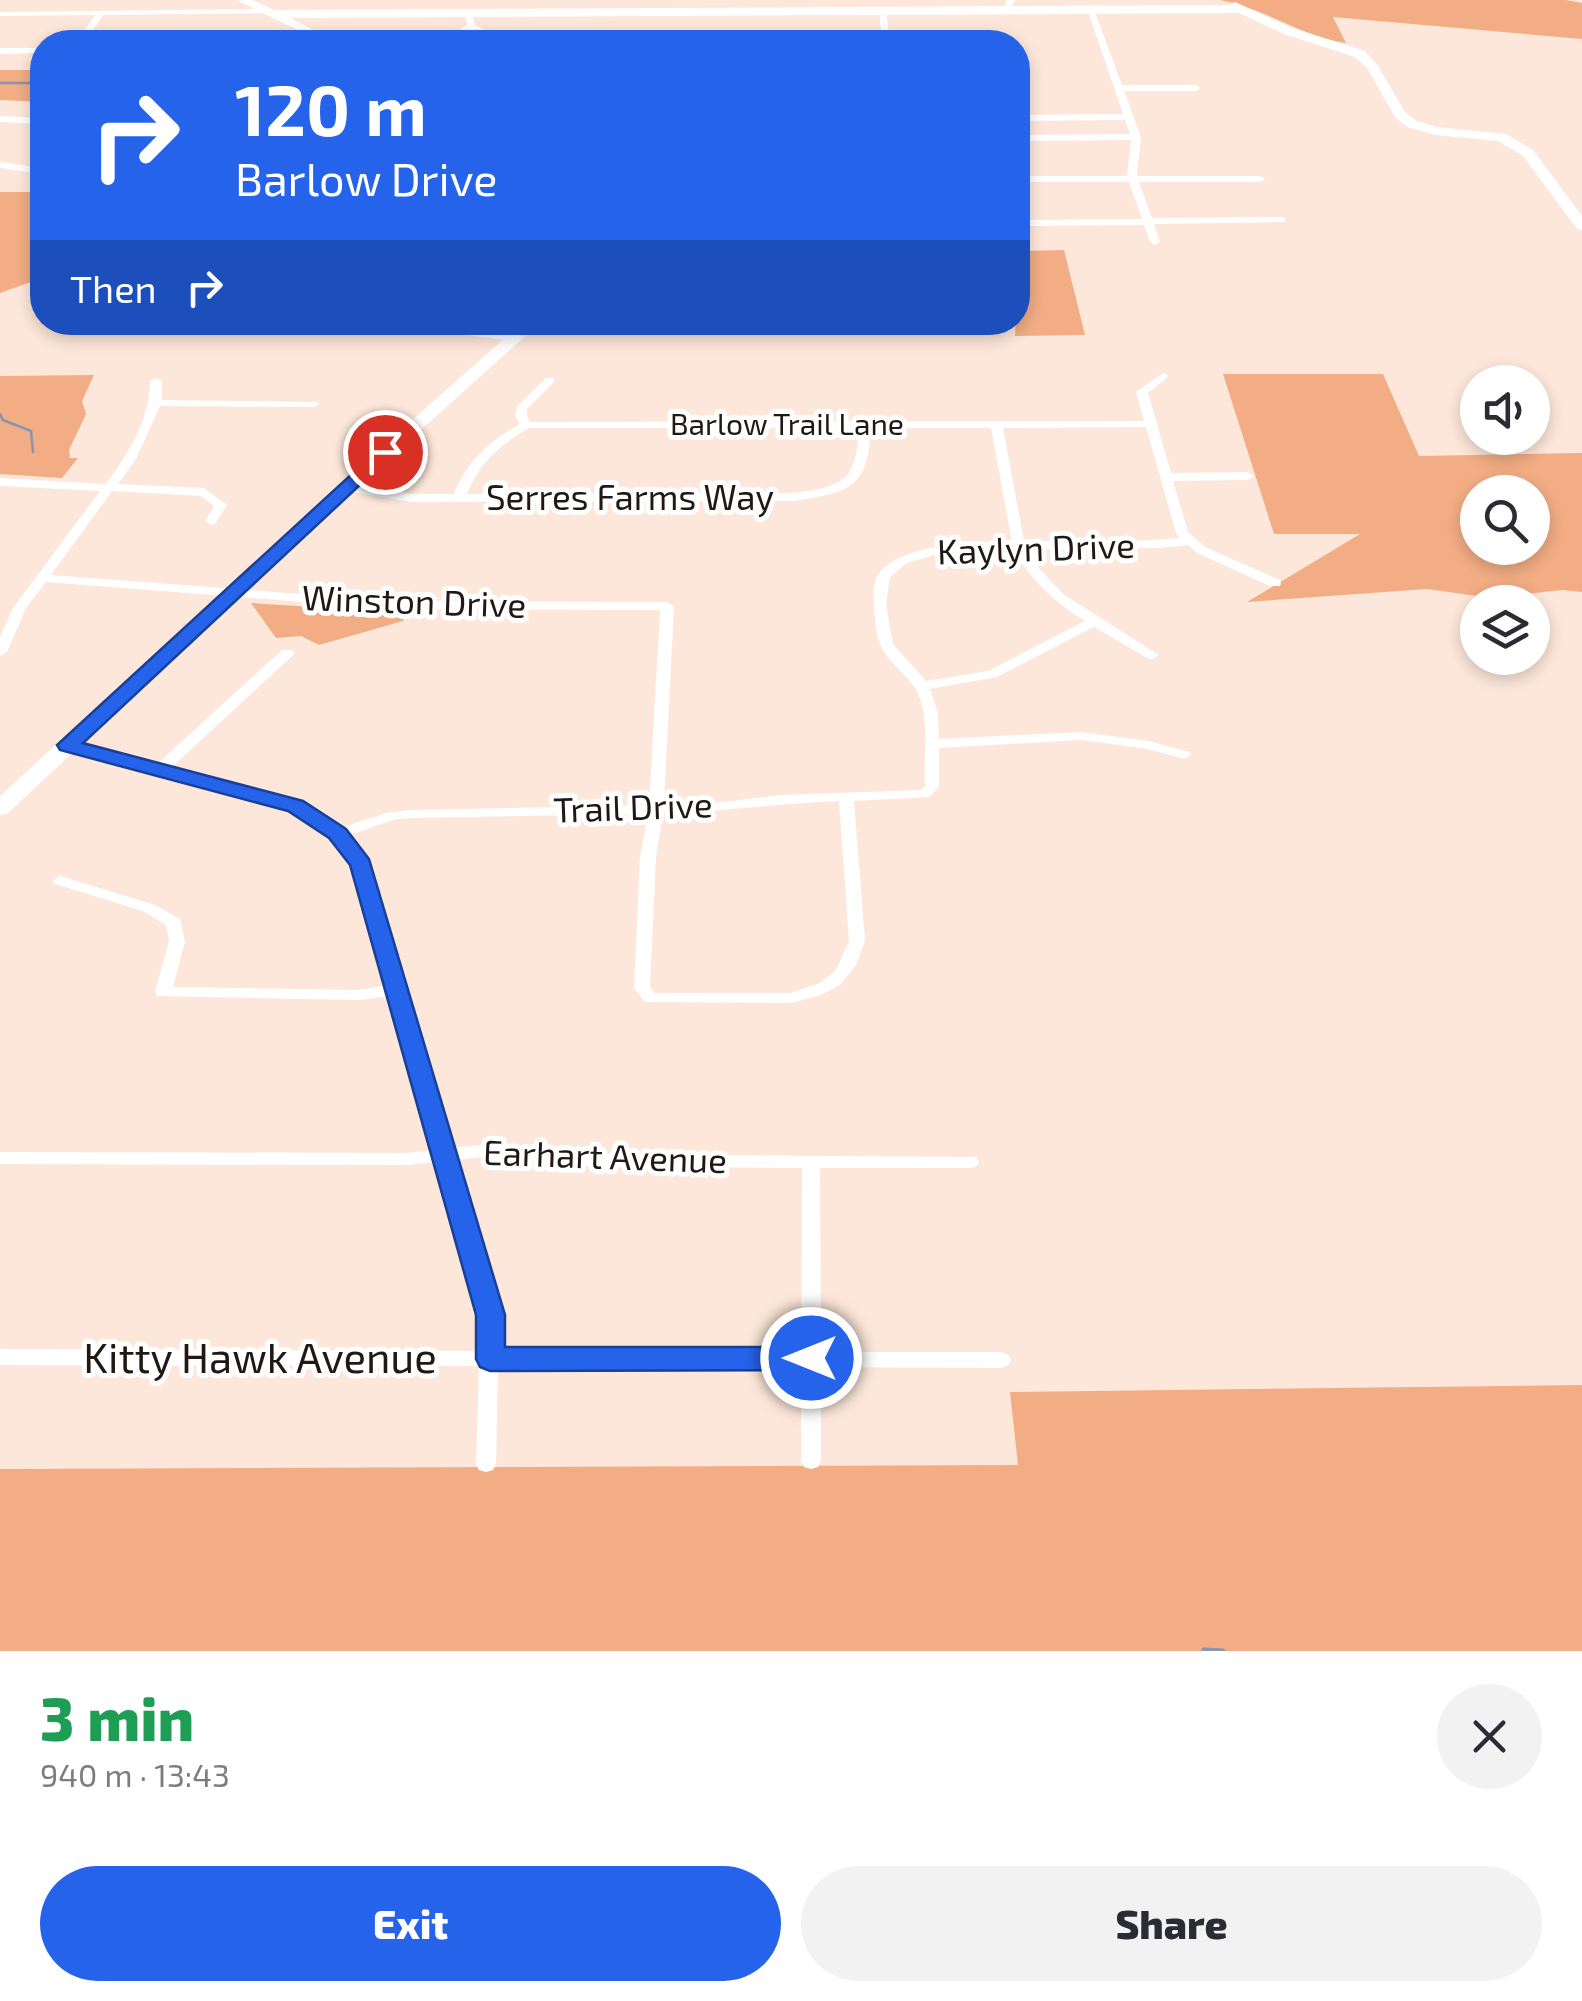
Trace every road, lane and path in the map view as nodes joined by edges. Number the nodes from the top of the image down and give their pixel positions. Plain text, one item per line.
1 (243, 0) edge
2 (1200, 0) edge
3 (1008, 5) edge
4 (427, 6) edge
5 (1245, 9) junction
6 (1090, 10) junction
7 (882, 11) junction
8 (268, 12) junction
9 (0, 14) edge
10 (100, 14) junction
11 (90, 30) edge
12 (306, 30) edge
13 (884, 30) edge
14 (0, 51) edge
15 (30, 51) edge
16 (1118, 88) junction
17 (1196, 88) dead end
18 (1128, 117) junction
19 (0, 118) edge
20 (1030, 118) edge
21 (30, 120) edge
22 (1136, 136) junction
23 (1030, 138) edge
24 (0, 165) edge
25 (30, 169) edge
26 (1030, 178) edge
27 (1260, 179) dead end
28 (1133, 180) junction
29 (1281, 220) dead end
30 (1147, 221) junction
31 (1030, 223) edge
32 (1582, 226) edge
33 (1155, 242) dead end
34 (495, 335) edge
35 (519, 335) edge
36 (515, 338) junction
37 (1163, 376) dead end
38 (550, 380) dead end
39 (156, 381) dead end
40 (156, 403) junction
41 (314, 404) dead end
42 (996, 424) junction
43 (1150, 424) junction
44 (864, 425) junction
45 (527, 426) junction
46 (1165, 476) junction
47 (1248, 476) dead end
48 (0, 482) edge
49 (348, 486) junction
50 (108, 489) junction
51 (459, 498) junction
52 (211, 520) dead end
53 (1188, 541) junction
54 (1018, 547) junction
55 (42, 578) junction
56 (1275, 583) dead end
57 (232, 594) junction
58 (1098, 620) junction
59 (0, 652) edge
60 (287, 653) dead end
61 (1152, 655) dead end
62 (922, 686) junction
63 (933, 744) junction
64 (68, 745) junction
65 (1184, 756) dead end
66 (162, 768) junction
67 (846, 797) junction
68 (0, 808) edge
69 (656, 809) junction
70 (338, 834) junction
71 (60, 881) dead end
72 (398, 989) junction
73 (446, 1155) junction
74 (0, 1158) edge
75 (811, 1162) junction
76 (970, 1162) dead end
77 (0, 1358) edge
78 (811, 1358) junction
79 (490, 1359) junction
80 (1001, 1360) dead end
81 (811, 1460) dead end
82 (486, 1464) dead end

1 - 8 street
2 - 5 street
3 - 6 street
3 - 7 street
4 - 7 street
4 - 8 street
5 - 6 street
5 - 32 street
6 - 16 street
7 - 13 street
8 - 10 street
8 - 12 street
9 - 10 street
10 - 11 street
14 - 15 street
16 - 17 street
16 - 18 street
18 - 20 street
18 - 22 street
19 - 21 street
22 - 23 street
22 - 28 street
24 - 25 street
26 - 28 street
27 - 28 street
28 - 30 street
29 - 30 street
30 - 31 street
30 - 33 street
34 - 36 street
35 - 36 street
36 - 49 street
37 - 43 street
38 - 45 street
39 - 40 street
40 - 41 street
40 - 50 street
42 - 43 street, Barlow Trail Lane
42 - 44 street, Barlow Trail Lane
42 - 54 street
43 - 46 street
44 - 45 street, Barlow Trail Lane
44 - 51 street, Serres Farms Way
45 - 51 street
46 - 47 street
46 - 53 street
48 - 50 street
49 - 51 street, Serres Farms Way
49 - 57 street
50 - 52 street
50 - 55 street
53 - 54 street, Kaylyn Drive
53 - 56 street
54 - 58 street
54 - 62 street, Kaylyn Drive
55 - 57 street, Winston Drive
55 - 59 street
57 - 64 street
57 - 69 street, Winston Drive
58 - 61 street
58 - 62 street
60 - 66 street
62 - 63 street
63 - 65 street
63 - 67 street, Trail Drive
64 - 66 street
64 - 68 street
66 - 70 street
67 - 69 street, Trail Drive
67 - 69 street
69 - 70 street, Trail Drive
70 - 72 street
71 - 72 street
72 - 73 street
73 - 74 street, Earhart Avenue
73 - 75 street, Earhart Avenue
73 - 79 street
75 - 76 street, Earhart Avenue
75 - 78 street
77 - 79 street, Kitty Hawk Avenue
78 - 79 street, Kitty Hawk Avenue
78 - 80 street, Kitty Hawk Avenue
78 - 81 street
79 - 82 street

